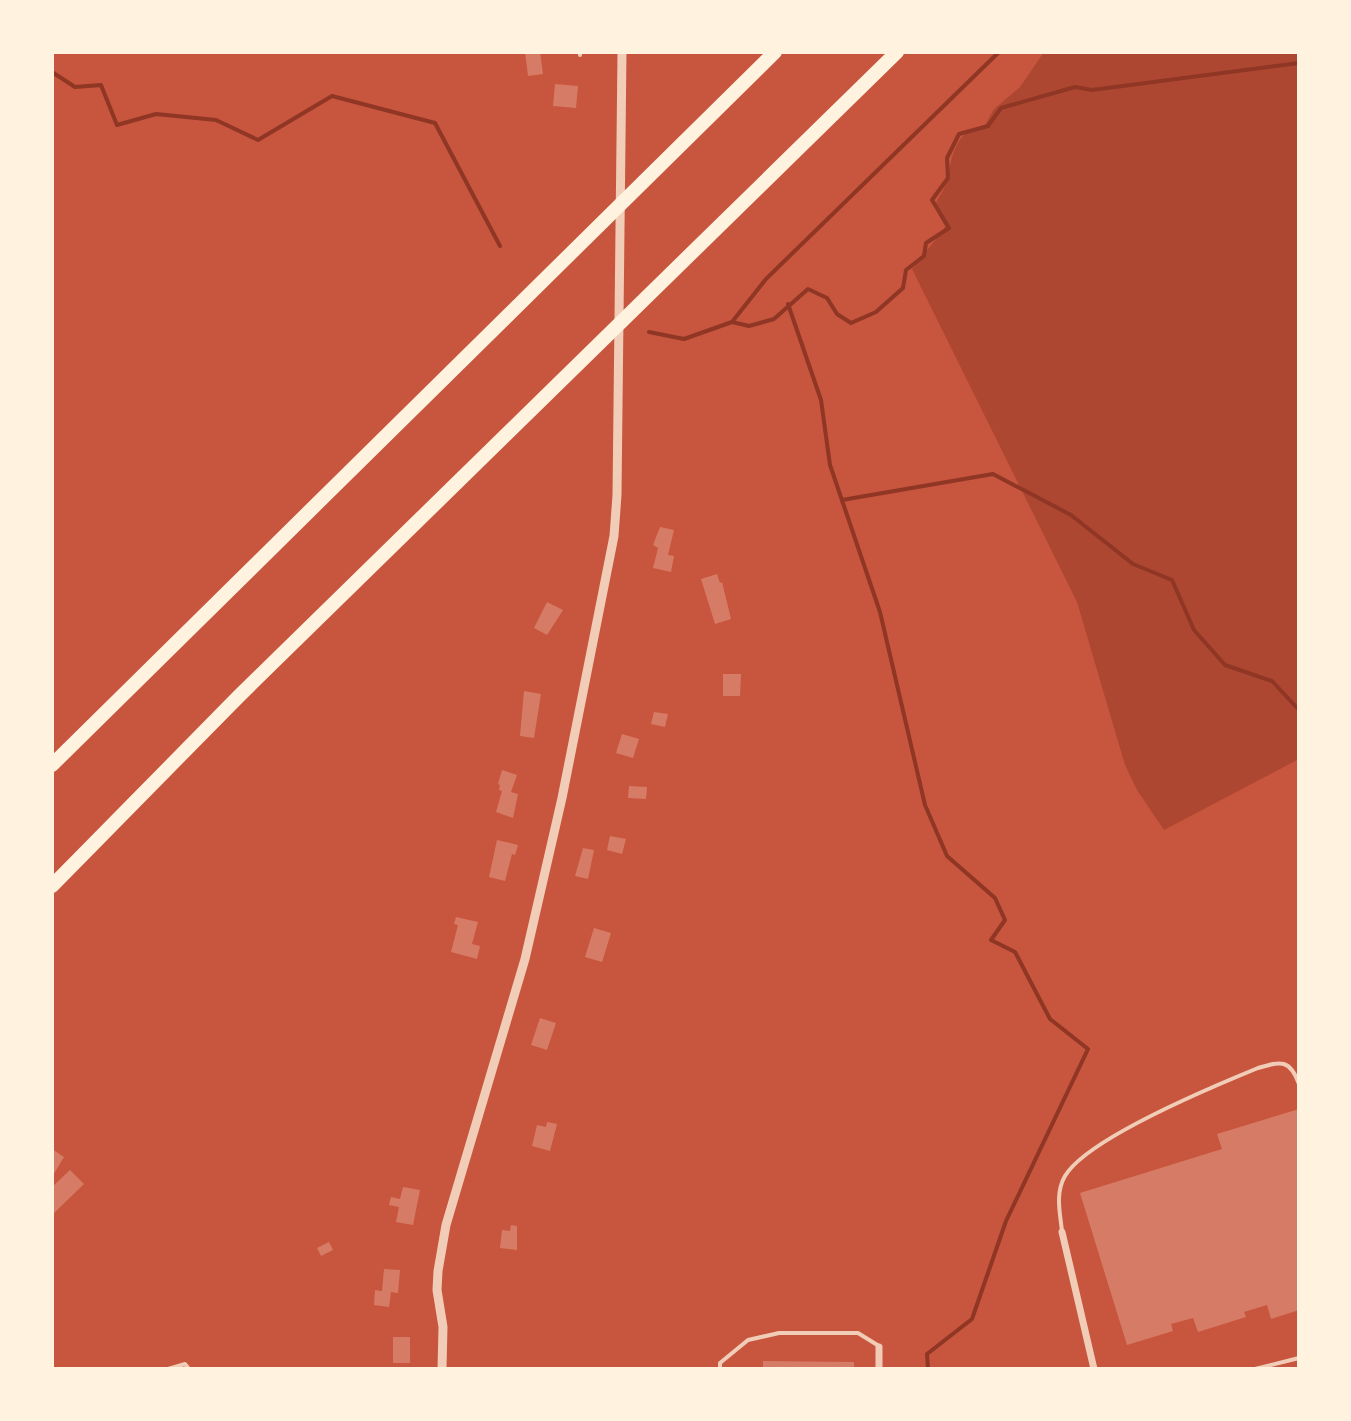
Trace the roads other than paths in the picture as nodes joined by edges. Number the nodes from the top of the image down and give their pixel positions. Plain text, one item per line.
1 (622, 52) edge
2 (775, 52) edge
3 (897, 52) edge
4 (52, 765) edge
5 (55, 884) edge
6 (1299, 1084) edge
7 (1062, 1232) joint
8 (879, 1347) joint
9 (1299, 1358) edge
10 (168, 1369) edge
11 (189, 1369) edge
12 (442, 1369) edge
13 (720, 1369) edge
14 (879, 1369) edge
15 (1094, 1369) edge
16 (1255, 1369) edge

1 - 12 street
2 - 4 highway
3 - 5 highway
6 - 7 lane
7 - 15 street
8 - 13 lane
8 - 14 street
9 - 16 lane
10 - 11 lane

